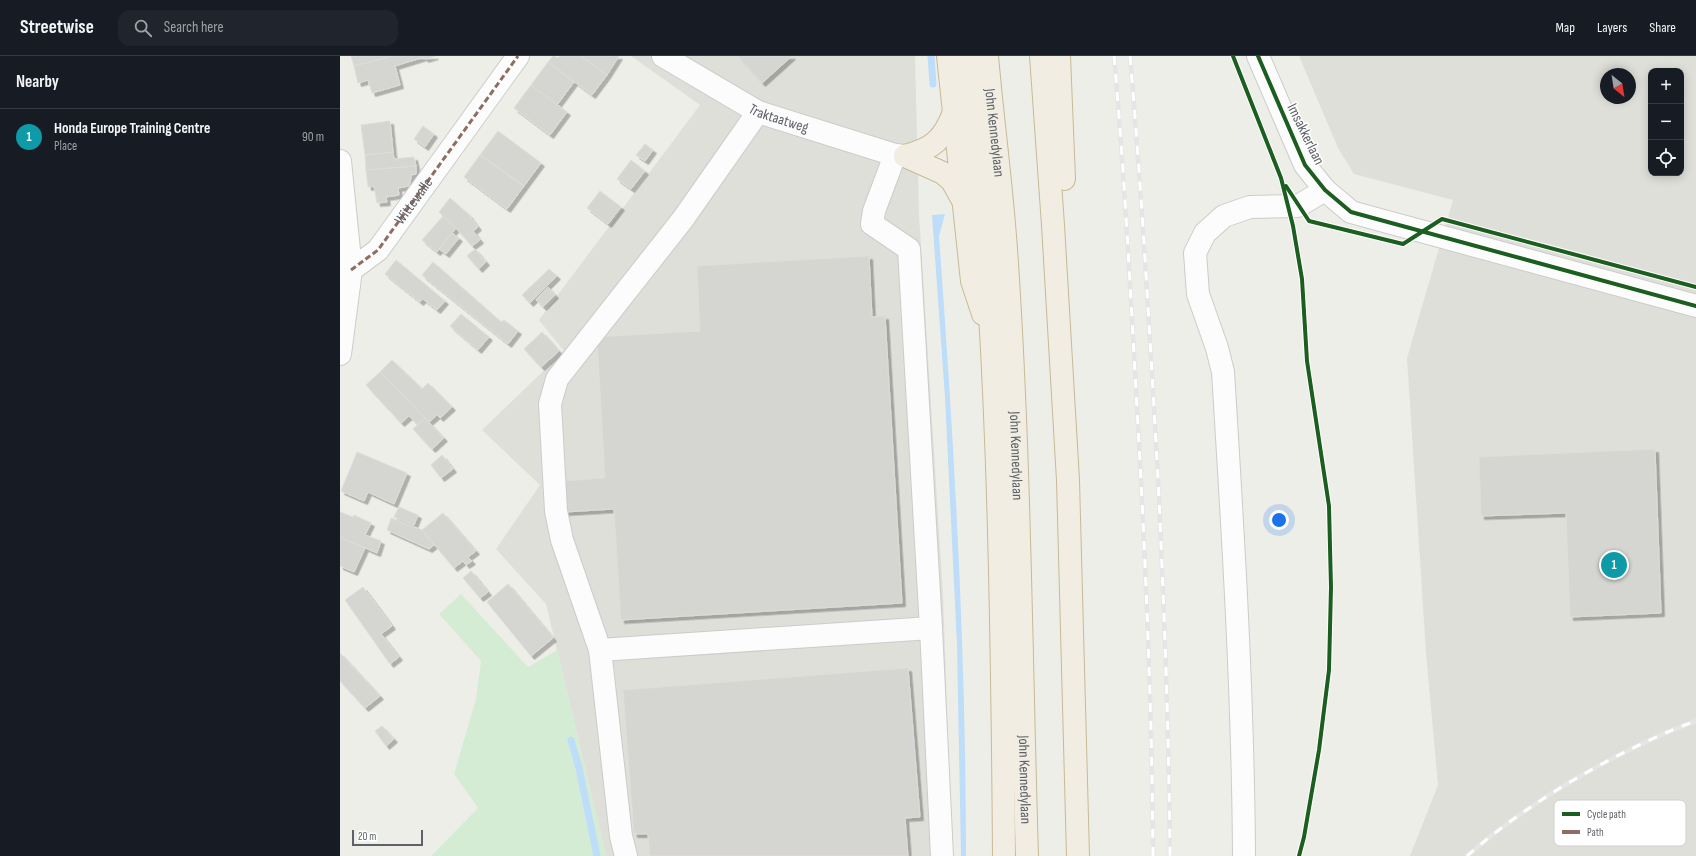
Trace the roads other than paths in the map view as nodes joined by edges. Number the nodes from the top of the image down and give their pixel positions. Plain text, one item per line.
1 (518, 56) edge
2 (663, 56) edge
3 (948, 56) edge
4 (969, 56) edge
5 (987, 56) edge
6 (1041, 56) edge
7 (1060, 56) edge
8 (1258, 56) edge
9 (758, 112) junction
10 (954, 112) junction
11 (900, 155) junction
12 (340, 161) edge
13 (1325, 190) junction
14 (963, 200) junction
15 (351, 270) junction
16 (1696, 306) edge
17 (991, 333) junction
18 (340, 354) edge
19 (1068, 480) junction
20 (931, 628) junction
21 (600, 650) junction
22 (626, 856) edge
23 (942, 856) edge
24 (1004, 856) edge
25 (1027, 856) edge
26 (1078, 856) edge
27 (1244, 856) edge

1 - 15 street, Wittewalle
2 - 9 street, Traktaatweg
3 - 10 highway
4 - 17 highway, John Kennedylaan
5 - 25 highway, John Kennedylaan
6 - 19 highway
7 - 19 highway
8 - 13 street, Imsakkerlaan
9 - 11 street, Traktaatweg
9 - 21 street
10 - 11 highway
10 - 14 highway
11 - 14 highway
11 - 20 street
12 - 15 street
13 - 16 street, Imsakkerlaan
13 - 27 street
14 - 17 highway
15 - 18 street
17 - 24 highway, John Kennedylaan
19 - 26 highway
20 - 21 street
20 - 23 street
21 - 22 street

